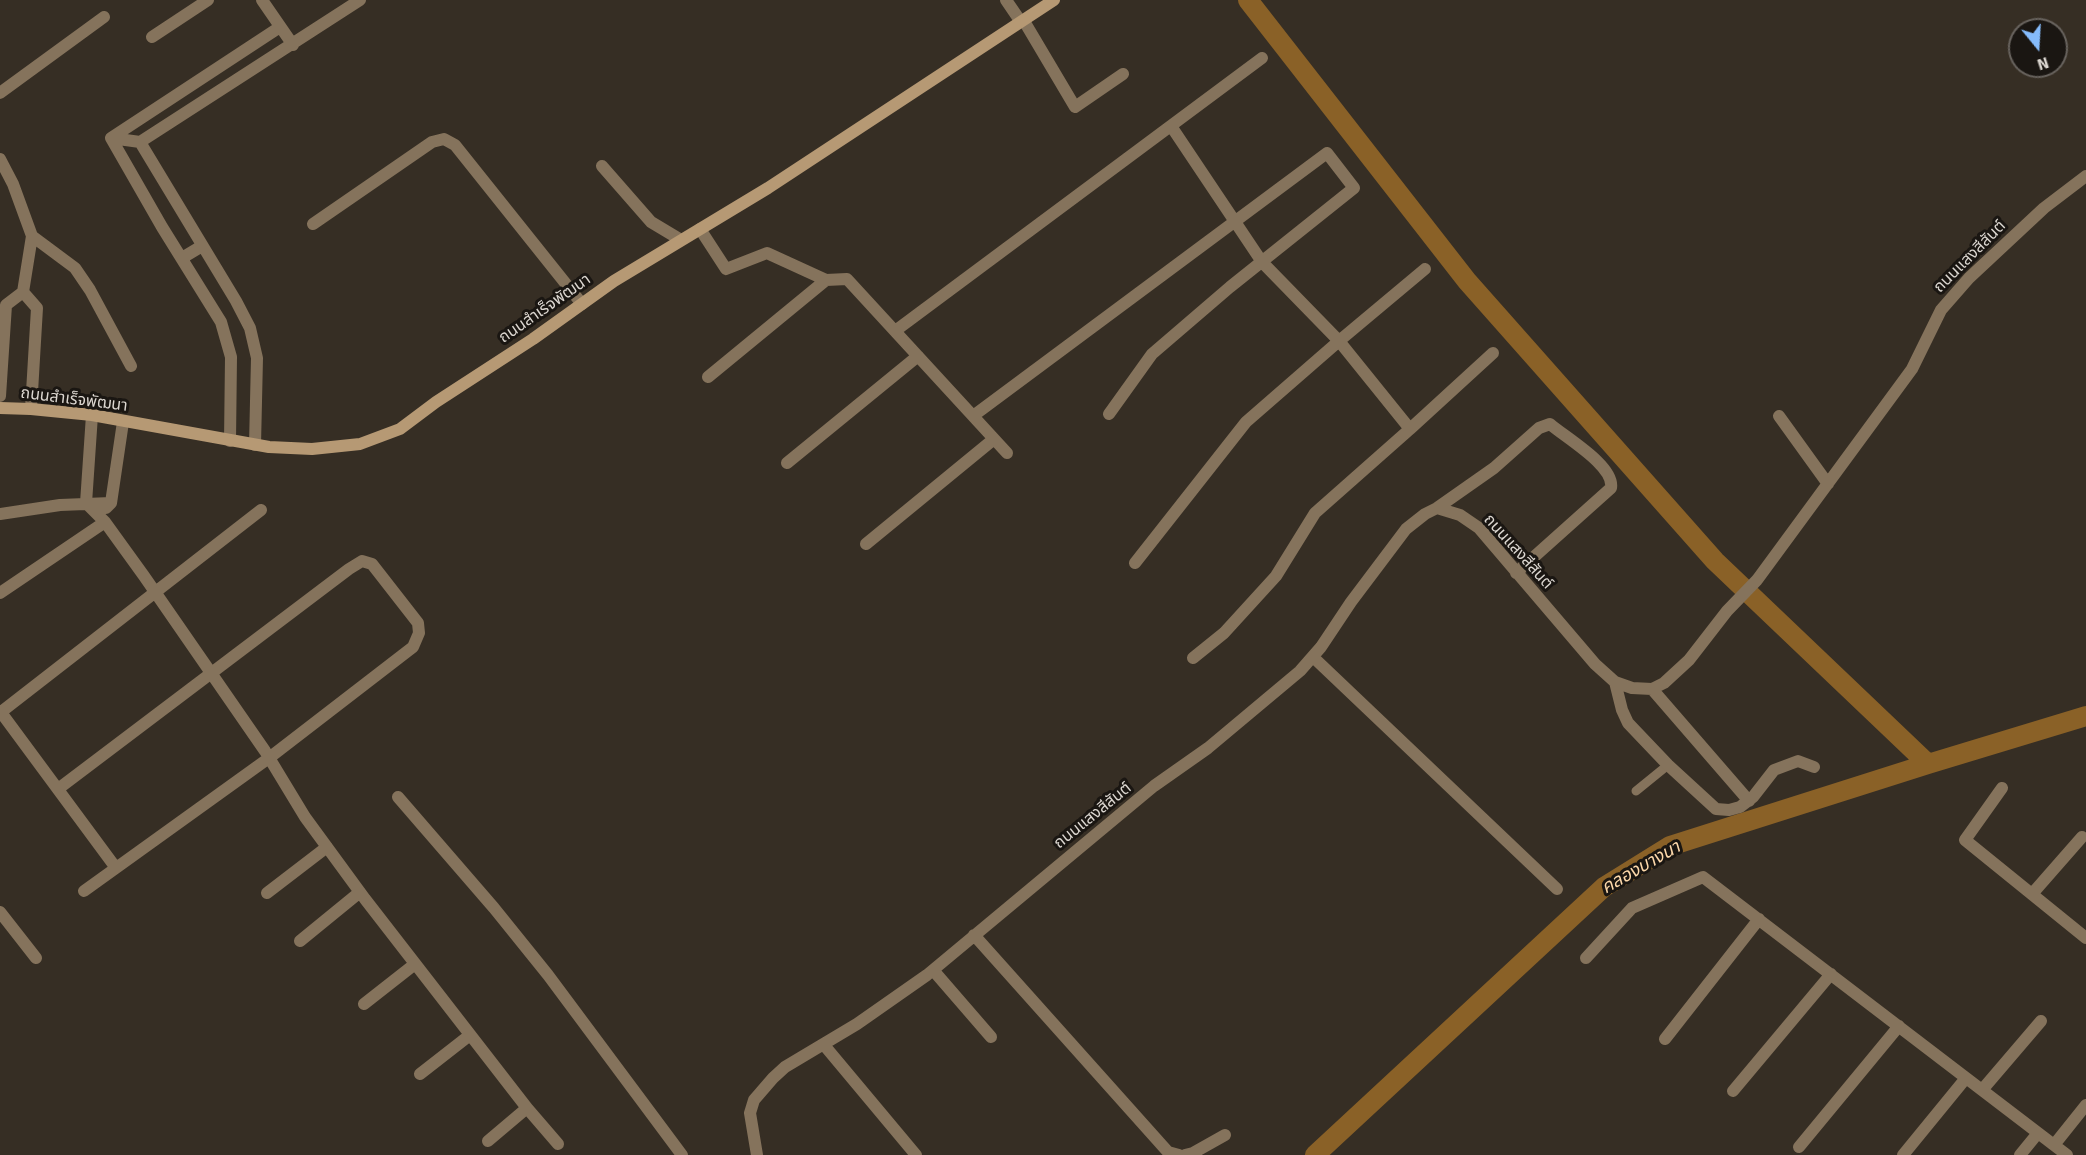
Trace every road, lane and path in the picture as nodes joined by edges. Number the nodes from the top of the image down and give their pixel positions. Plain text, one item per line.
1 (208, 0) edge
2 (262, 0) edge
3 (360, 0) edge
4 (1006, 0) edge
5 (1054, 0) edge
6 (104, 17) dead end
7 (1022, 22) junction
8 (280, 27) junction
9 (152, 37) dead end
10 (293, 45) junction
11 (1263, 58) dead end
12 (1123, 74) dead end
13 (0, 93) edge
14 (1171, 126) junction
15 (111, 138) junction
16 (141, 142) junction
17 (0, 159) edge
18 (603, 166) dead end
19 (2086, 176) edge
20 (1234, 221) junction
21 (314, 224) dead end
22 (700, 229) junction
23 (32, 236) junction
24 (681, 240) junction
25 (202, 246) junction
26 (182, 258) junction
27 (1262, 262) junction
28 (1425, 269) dead end
29 (826, 280) junction
30 (22, 292) junction
31 (582, 304) junction
32 (895, 331) junction
33 (1339, 341) junction
34 (1493, 353) dead end
35 (918, 357) junction
36 (131, 366) dead end
37 (708, 376) dead end
38 (0, 396) edge
39 (0, 408) edge
40 (31, 409) junction
41 (1109, 414) dead end
42 (92, 415) junction
43 (973, 416) junction
44 (1779, 416) dead end
45 (123, 422) junction
46 (1410, 429) junction
47 (994, 439) junction
48 (230, 441) junction
49 (255, 445) junction
50 (1007, 453) dead end
51 (787, 463) dead end
52 (1828, 484) junction
53 (86, 503) junction
54 (111, 503) junction
55 (1437, 508) junction
56 (261, 510) dead end
57 (0, 514) edge
58 (101, 518) junction
59 (866, 544) dead end
60 (1136, 562) dead end
61 (1516, 573) junction
62 (0, 593) edge
63 (155, 593) junction
64 (1313, 657) junction
65 (1193, 658) dead end
66 (211, 672) junction
67 (1615, 682) junction
68 (1652, 689) junction
69 (0, 712) edge
70 (269, 758) junction
71 (1668, 765) junction
72 (1814, 767) dead end
73 (2002, 788) dead end
74 (58, 789) junction
75 (1636, 791) dead end
76 (398, 797) dead end
77 (1749, 801) junction
78 (2082, 837) dead end
79 (327, 847) junction
80 (117, 867) junction
81 (1557, 889) dead end
82 (84, 891) dead end
83 (267, 892) dead end
84 (360, 892) junction
85 (2032, 894) junction
86 (2, 918) edge
87 (1759, 919) junction
88 (974, 935) junction
89 (2086, 938) edge
90 (300, 941) dead end
91 (36, 958) dead end
92 (1586, 958) dead end
93 (415, 964) junction
94 (933, 970) junction
95 (1831, 974) junction
96 (364, 1004) dead end
97 (2041, 1021) dead end
98 (1899, 1026) junction
99 (470, 1035) junction
100 (991, 1037) dead end
101 (1665, 1039) dead end
102 (824, 1045) junction
103 (420, 1074) dead end
104 (1966, 1078) junction
105 (1982, 1090) junction
106 (1733, 1091) dead end
107 (2086, 1105) edge
108 (527, 1108) junction
109 (2038, 1133) junction
110 (1225, 1135) dead end
111 (488, 1141) dead end
112 (558, 1144) dead end
113 (2054, 1145) junction
114 (1799, 1147) dead end
115 (682, 1155) edge
116 (757, 1155) edge
117 (916, 1155) edge
118 (1179, 1155) edge
119 (1185, 1155) edge
120 (1903, 1155) edge
121 (2020, 1155) edge
122 (2067, 1155) edge

1 - 9 street
2 - 8 street
3 - 10 street
4 - 7 street
5 - 7 street, ถนนสำเร็จพัฒนา
6 - 13 street
7 - 12 street
7 - 22 street, ถนนสำเร็จพัฒนา
8 - 10 street
8 - 15 street
10 - 16 street
11 - 14 street
14 - 20 street
14 - 32 street
15 - 16 street
15 - 26 street
16 - 25 street
17 - 23 street
18 - 24 street
19 - 52 street, ถนนแสงสีสันต์
20 - 27 street
20 - 27 street
20 - 43 street
21 - 31 street
22 - 24 street, ถนนสำเร็จพัฒนา
22 - 29 street
23 - 30 street
23 - 36 street
24 - 31 street, ถนนสำเร็จพัฒนา
25 - 26 street
25 - 49 street
26 - 48 street
27 - 33 street
27 - 41 street
28 - 33 street
29 - 32 street
29 - 37 street
30 - 38 street
30 - 40 street
31 - 49 street, ถนนสำเร็จพัฒนา
32 - 35 street
33 - 46 street
33 - 60 street
34 - 46 street
35 - 43 street
35 - 51 street
39 - 40 street, ถนนสำเร็จพัฒนา
40 - 42 street, ถนนสำเร็จพัฒนา
42 - 45 street, ถนนสำเร็จพัฒนา
42 - 53 street
43 - 47 street
44 - 52 street
45 - 48 street, ถนนสำเร็จพัฒนา
45 - 54 street
46 - 65 street
47 - 50 street
47 - 59 street
48 - 49 street, ถนนสำเร็จพัฒนา
52 - 68 street, ถนนแสงสีสันต์
53 - 54 street
53 - 57 street
53 - 58 street
54 - 58 street
55 - 61 street, ถนนแสงสีสันต์
55 - 61 street
55 - 64 street, ถนนแสงสีสันต์
56 - 63 street
58 - 62 street
58 - 63 street
61 - 67 street, ถนนแสงสีสันต์
63 - 66 street
63 - 69 street
64 - 81 street
64 - 88 street, ถนนแสงสีสันต์
66 - 70 street
66 - 70 street
66 - 74 street
67 - 68 street, ถนนแสงสีสันต์
67 - 71 street
68 - 77 street
69 - 74 street
70 - 79 street
70 - 80 street
71 - 75 lane
71 - 77 street
72 - 77 street
73 - 85 street
74 - 80 street
76 - 115 street
78 - 85 street
79 - 83 street
79 - 84 street
80 - 82 street
84 - 90 street
84 - 93 street
85 - 89 street
86 - 91 street
87 - 92 street
87 - 95 street
87 - 101 street
88 - 94 street, ถนนแสงสีสันต์
88 - 118 street
93 - 96 street
93 - 99 street
94 - 100 street
94 - 102 street, ถนนแสงสีสันต์
95 - 98 street
95 - 106 street
97 - 105 street
98 - 104 street
98 - 114 street
99 - 103 street
99 - 108 street
102 - 116 street, ถนนแสงสีสันต์
102 - 117 street
104 - 105 street
104 - 120 street
105 - 109 street
107 - 113 street
108 - 111 street
108 - 112 street
109 - 113 street
109 - 121 street
110 - 119 street
113 - 122 street

